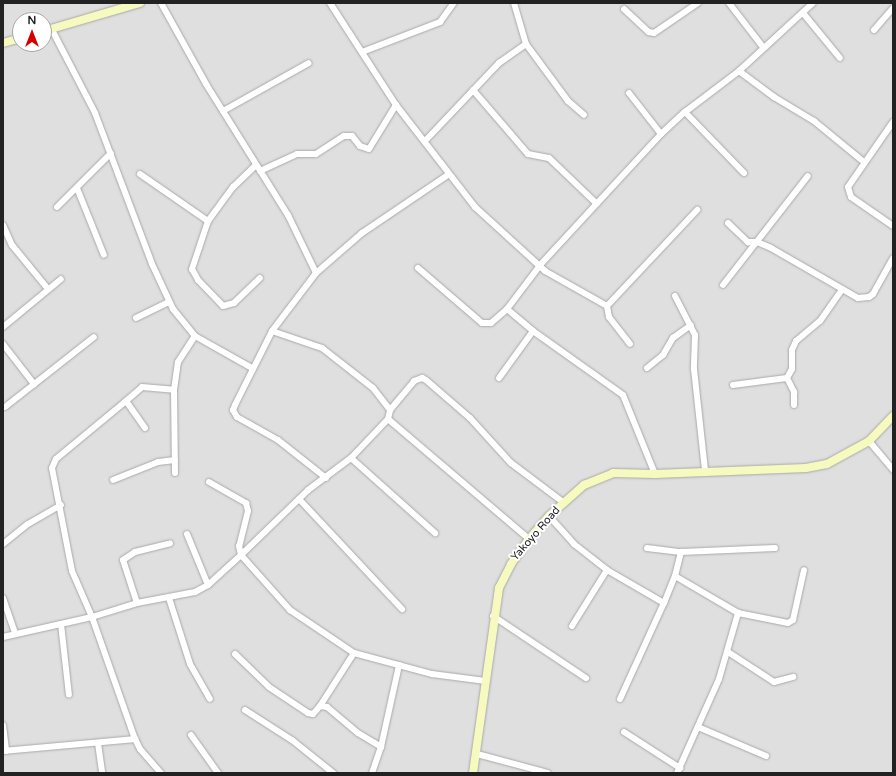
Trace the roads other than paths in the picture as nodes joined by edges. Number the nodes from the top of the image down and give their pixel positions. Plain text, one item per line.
1 (140, 3) edge
2 (161, 3) edge
3 (330, 3) edge
4 (454, 3) edge
5 (514, 3) edge
6 (698, 3) edge
7 (729, 3) edge
8 (813, 3) edge
9 (893, 8) edge
10 (624, 9) dead end
11 (803, 13) junction
12 (52, 28) edge
13 (874, 30) dead end
14 (52, 38) edge
15 (526, 44) junction
16 (763, 47) junction
17 (362, 52) junction
18 (840, 58) dead end
19 (309, 63) dead end
20 (739, 71) junction
21 (473, 90) junction
22 (629, 93) dead end
23 (396, 104) junction
24 (223, 111) junction
25 (685, 112) junction
26 (584, 115) dead end
27 (893, 122) edge
28 (661, 134) junction
29 (425, 141) junction
30 (111, 153) junction
31 (864, 162) junction
32 (256, 164) junction
33 (260, 171) junction
34 (744, 173) dead end
35 (140, 174) dead end
36 (449, 174) junction
37 (808, 176) dead end
38 (77, 188) junction
39 (597, 204) junction
40 (57, 207) dead end
41 (697, 210) dead end
42 (208, 221) junction
43 (728, 223) dead end
44 (3, 225) edge
45 (893, 226) edge
46 (757, 242) junction
47 (104, 255) dead end
48 (893, 258) edge
49 (541, 264) junction
50 (418, 268) dead end
51 (316, 273) junction
52 (61, 278) dead end
53 (260, 278) dead end
54 (723, 285) dead end
55 (48, 289) junction
56 (842, 290) junction
57 (675, 296) dead end
58 (169, 302) junction
59 (607, 306) junction
60 (507, 309) junction
61 (136, 318) dead end
62 (691, 325) junction
63 (3, 327) edge
64 (272, 331) junction
65 (532, 331) junction
66 (195, 336) junction
67 (94, 337) dead end
68 (3, 344) edge
69 (630, 344) dead end
70 (252, 368) junction
71 (647, 368) dead end
72 (499, 378) dead end
73 (787, 378) junction
74 (34, 384) junction
75 (733, 385) dead end
76 (174, 390) junction
77 (126, 401) junction
78 (794, 405) dead end
79 (5, 407) dead end
80 (390, 410) junction
81 (893, 416) edge
82 (388, 419) junction
83 (146, 428) dead end
84 (869, 441) junction
85 (351, 458) junction
86 (175, 460) junction
87 (893, 470) edge
88 (705, 472) junction
89 (175, 473) dead end
90 (655, 474) junction
91 (326, 478) junction
92 (113, 480) dead end
93 (209, 482) dead end
94 (299, 499) junction
95 (564, 503) junction
96 (61, 504) junction
97 (549, 516) junction
98 (435, 533) dead end
99 (187, 534) dead end
100 (529, 539) junction
101 (170, 543) dead end
102 (3, 544) edge
103 (646, 548) dead end
104 (775, 548) dead end
105 (681, 552) junction
106 (241, 555) junction
107 (608, 570) junction
108 (804, 570) dead end
109 (675, 576) junction
110 (208, 585) junction
111 (3, 598) edge
112 (168, 598) junction
113 (664, 603) junction
114 (137, 604) junction
115 (402, 609) dead end
116 (738, 613) junction
117 (493, 616) junction
118 (92, 617) junction
119 (61, 624) junction
120 (572, 626) dead end
121 (15, 633) junction
122 (3, 637) edge
123 (728, 652) junction
124 (354, 653) junction
125 (235, 654) dead end
126 (399, 665) junction
127 (794, 677) dead end
128 (586, 678) dead end
129 (486, 681) junction
130 (69, 695) dead end
131 (210, 698) dead end
132 (620, 698) dead end
133 (320, 706) junction
134 (244, 710) dead end
135 (3, 725) edge
136 (698, 727) junction
137 (624, 732) dead end
138 (191, 735) dead end
139 (135, 739) junction
140 (98, 743) junction
141 (381, 747) junction
142 (4, 751) edge
143 (477, 754) junction
144 (766, 756) dead end
145 (678, 770) edge
146 (102, 773) edge
147 (161, 773) edge
148 (218, 773) edge
149 (333, 773) edge
150 (372, 773) edge
151 (473, 773) edge
152 (548, 773) edge

1 - 12 main road
2 - 24 street
3 - 17 street
4 - 17 street
5 - 15 street
6 - 10 street
7 - 16 street
8 - 11 street
9 - 13 street
11 - 16 street
11 - 18 street
14 - 30 street
15 - 21 street
15 - 26 street
16 - 20 street
17 - 23 street
19 - 24 street
20 - 25 street
20 - 31 street
21 - 29 street
21 - 39 street
22 - 28 street
23 - 29 street
23 - 33 street
24 - 32 street
25 - 28 street
25 - 34 street
27 - 31 street
28 - 39 street
29 - 36 street
30 - 38 street
30 - 58 street
31 - 45 street
32 - 33 street
32 - 42 street
33 - 51 street
35 - 42 street
36 - 49 street
36 - 51 street
37 - 46 street
38 - 40 street
38 - 47 street
39 - 49 street
41 - 59 street
42 - 53 street
43 - 46 street
44 - 55 street
46 - 54 street
46 - 56 street
48 - 56 street
49 - 59 street
49 - 60 street
50 - 60 street
51 - 64 street
52 - 55 street
55 - 63 street
56 - 73 street
57 - 62 street
58 - 61 street
58 - 66 street
59 - 69 street
60 - 65 street
62 - 71 street
62 - 88 street
64 - 70 street
64 - 80 street
65 - 72 street
65 - 90 street
66 - 70 street
66 - 76 street
67 - 74 street
68 - 74 street
70 - 91 street
73 - 75 street
73 - 78 street
74 - 79 street
76 - 77 street
76 - 86 street
77 - 83 street
77 - 96 street
80 - 82 street
80 - 95 street
81 - 84 main road, Yakoyo Road
82 - 85 street
82 - 100 street
84 - 87 street
84 - 88 main road, Yakoyo Road
85 - 91 street
85 - 98 street
86 - 89 street
86 - 92 street
88 - 90 main road, Yakoyo Road
90 - 95 main road, Yakoyo Road
91 - 94 street
93 - 106 street
94 - 106 street
94 - 115 street
95 - 97 main road, Yakoyo Road
96 - 102 street
96 - 118 street
97 - 100 main road, Yakoyo Road
97 - 107 street
99 - 110 street
100 - 117 main road, Yakoyo Road
101 - 114 street
103 - 105 street
104 - 105 street
105 - 109 street
106 - 110 street
106 - 124 street
107 - 113 street
107 - 120 street
108 - 116 street
109 - 113 street
109 - 116 street
110 - 112 street
111 - 121 street
112 - 114 street
112 - 131 street
113 - 132 street
114 - 118 street
116 - 123 street
117 - 128 street
117 - 129 main road, Yakoyo Road
118 - 119 street
118 - 139 street
119 - 121 street
119 - 130 street
121 - 122 street
123 - 127 street
123 - 136 street
124 - 126 street
124 - 133 street
125 - 133 street
126 - 129 street
126 - 141 street
129 - 143 main road, Yakoyo Road
133 - 141 street
134 - 149 street
135 - 142 street
136 - 144 street
136 - 145 street
137 - 145 street
138 - 148 street
139 - 140 street
139 - 147 street
140 - 142 street
140 - 146 street
141 - 150 street
143 - 151 main road, Yakoyo Road
143 - 152 street

